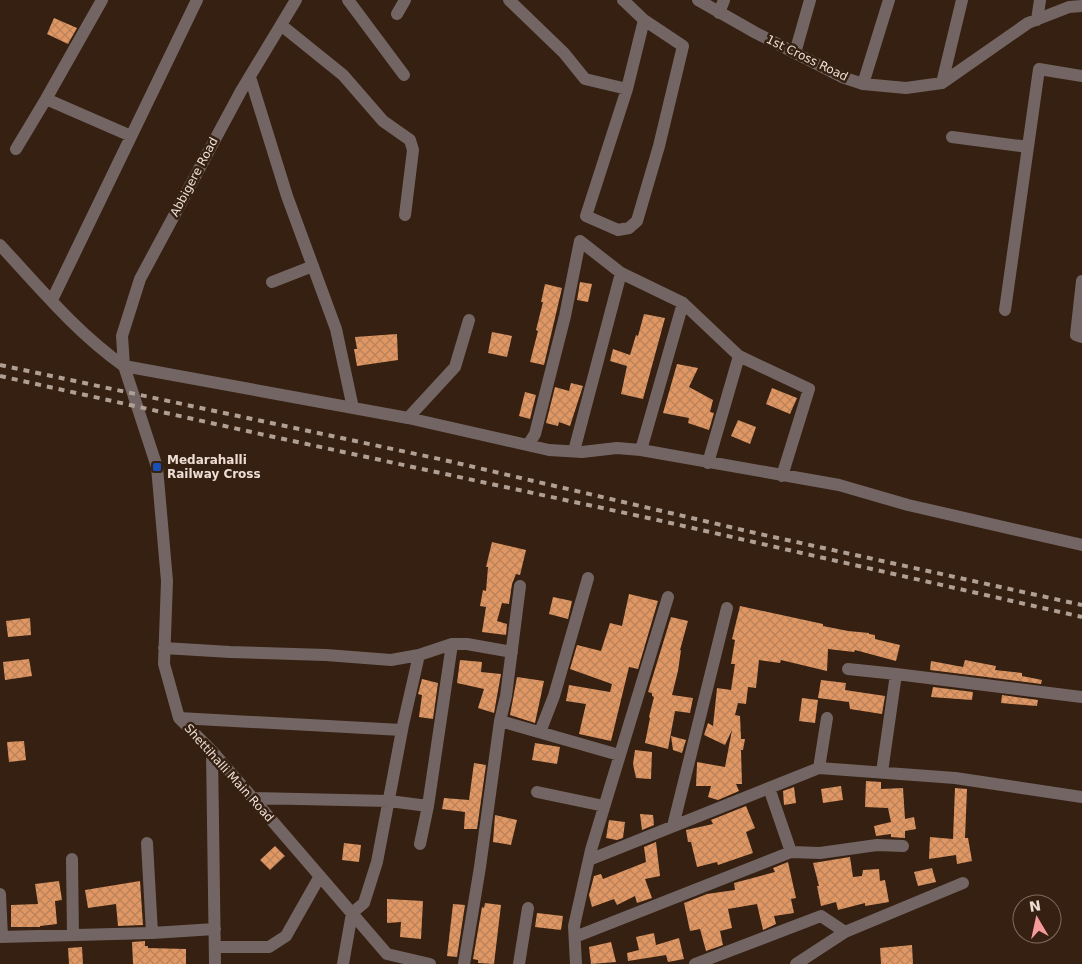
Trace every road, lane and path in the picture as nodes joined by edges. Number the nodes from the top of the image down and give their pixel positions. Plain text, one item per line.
1 (102, 0) edge
2 (197, 0) edge
3 (296, 0) edge
4 (348, 0) edge
5 (404, 0) edge
6 (509, 0) edge
7 (623, 0) edge
8 (698, 0) edge
9 (724, 0) edge
10 (810, 0) edge
11 (889, 0) edge
12 (962, 0) edge
13 (1040, 0) edge
14 (1082, 6) edge
15 (720, 12) junction
16 (397, 14) dead end
17 (644, 20) junction
18 (1037, 20) junction
19 (281, 25) junction
20 (795, 53) junction
21 (404, 75) dead end
22 (1082, 76) edge
23 (250, 77) junction
24 (942, 83) junction
25 (863, 84) junction
26 (627, 89) junction
27 (46, 99) junction
28 (131, 136) junction
29 (952, 137) dead end
30 (1028, 147) junction
31 (16, 149) dead end
32 (405, 215) dead end
33 (0, 245) edge
34 (313, 266) junction
35 (621, 273) junction
36 (1082, 281) edge
37 (272, 282) dead end
38 (52, 300) junction
39 (683, 303) junction
40 (1005, 310) dead end
41 (469, 320) dead end
42 (1082, 337) edge
43 (738, 356) junction
44 (124, 366) junction
45 (353, 408) junction
46 (408, 418) junction
47 (528, 445) junction
48 (641, 450) junction
49 (574, 451) junction
50 (708, 463) junction
51 (782, 476) junction
52 (1082, 545) edge
53 (588, 578) dead end
54 (520, 586) dead end
55 (668, 597) dead end
56 (727, 608) dead end
57 (452, 644) junction
58 (164, 648) junction
59 (512, 652) junction
60 (419, 655) junction
61 (848, 669) dead end
62 (896, 674) junction
63 (1082, 697) edge
64 (179, 718) junction
65 (827, 718) dead end
66 (500, 721) junction
67 (402, 730) junction
68 (540, 732) junction
69 (212, 751) junction
70 (619, 755) junction
71 (819, 768) junction
72 (882, 772) junction
73 (769, 788) junction
74 (537, 792) dead end
75 (1082, 797) edge
76 (253, 798) junction
77 (389, 802) junction
78 (428, 806) junction
79 (604, 806) junction
80 (673, 826) junction
81 (147, 843) dead end
82 (420, 844) dead end
83 (903, 846) dead end
84 (791, 852) junction
85 (72, 859) dead end
86 (589, 860) junction
87 (320, 876) junction
88 (964, 883) dead end
89 (0, 894) edge
90 (528, 908) dead end
91 (352, 913) junction
92 (215, 929) junction
93 (845, 932) junction
94 (152, 933) junction
95 (73, 935) junction
96 (1, 937) edge
97 (575, 937) junction
98 (215, 947) junction
99 (215, 964) edge
100 (343, 964) edge
101 (430, 964) edge
102 (464, 964) edge
103 (519, 964) edge
104 (576, 964) edge
105 (695, 964) edge
106 (796, 964) edge

1 - 27 street
2 - 28 street
3 - 19 street, Abbigere Road
4 - 21 street
5 - 16 street
6 - 26 street
7 - 17 street
8 - 15 street, 1st Cross Road
9 - 15 street
10 - 20 street
11 - 25 street
12 - 24 street
13 - 18 street
14 - 18 street, 1st Cross Road
15 - 20 street, 1st Cross Road
17 - 26 street
17 - 26 street
18 - 24 street, 1st Cross Road
19 - 23 street, Abbigere Road
19 - 32 street
20 - 25 street, 1st Cross Road
22 - 30 street
23 - 34 street
23 - 44 street, Abbigere Road
24 - 25 street, 1st Cross Road
27 - 28 street
27 - 31 street
28 - 38 street
29 - 30 street
30 - 40 street
33 - 38 street
34 - 37 street
34 - 45 street
35 - 39 street
35 - 47 street
35 - 49 street
36 - 42 street
38 - 44 street
39 - 43 street
39 - 48 street
41 - 46 street
43 - 50 street
43 - 51 street
44 - 45 street
44 - 58 street, Shettihalli Main Road
45 - 46 street
46 - 47 street
47 - 49 street
48 - 49 street
48 - 50 street
50 - 51 street
51 - 52 street
53 - 68 street
54 - 59 street
55 - 70 street
56 - 80 street
57 - 59 street
57 - 60 street
57 - 78 street
58 - 60 street
58 - 64 street, Shettihalli Main Road
59 - 66 street
60 - 67 street
61 - 62 street
62 - 63 street
62 - 72 street
64 - 67 street
64 - 69 street, Shettihalli Main Road
65 - 71 street
66 - 68 street
66 - 102 street
67 - 77 street
68 - 70 street
69 - 76 street, Shettihalli Main Road
69 - 92 street
70 - 79 street
71 - 72 street
71 - 73 street
72 - 75 street
73 - 80 street
73 - 84 street
74 - 79 street
76 - 77 street
76 - 87 street, Shettihalli Main Road
77 - 78 street
77 - 91 street
78 - 82 street
79 - 86 street
80 - 86 street
81 - 94 street
83 - 84 street
84 - 97 street
85 - 95 street
86 - 97 street
87 - 91 street, Shettihalli Main Road
87 - 98 street
88 - 93 street
89 - 96 street
90 - 103 street
91 - 100 street
91 - 101 street, Shettihalli Main Road
92 - 94 street
92 - 98 street
93 - 105 street
93 - 106 street
94 - 95 street
95 - 96 street
97 - 104 street
98 - 99 street

